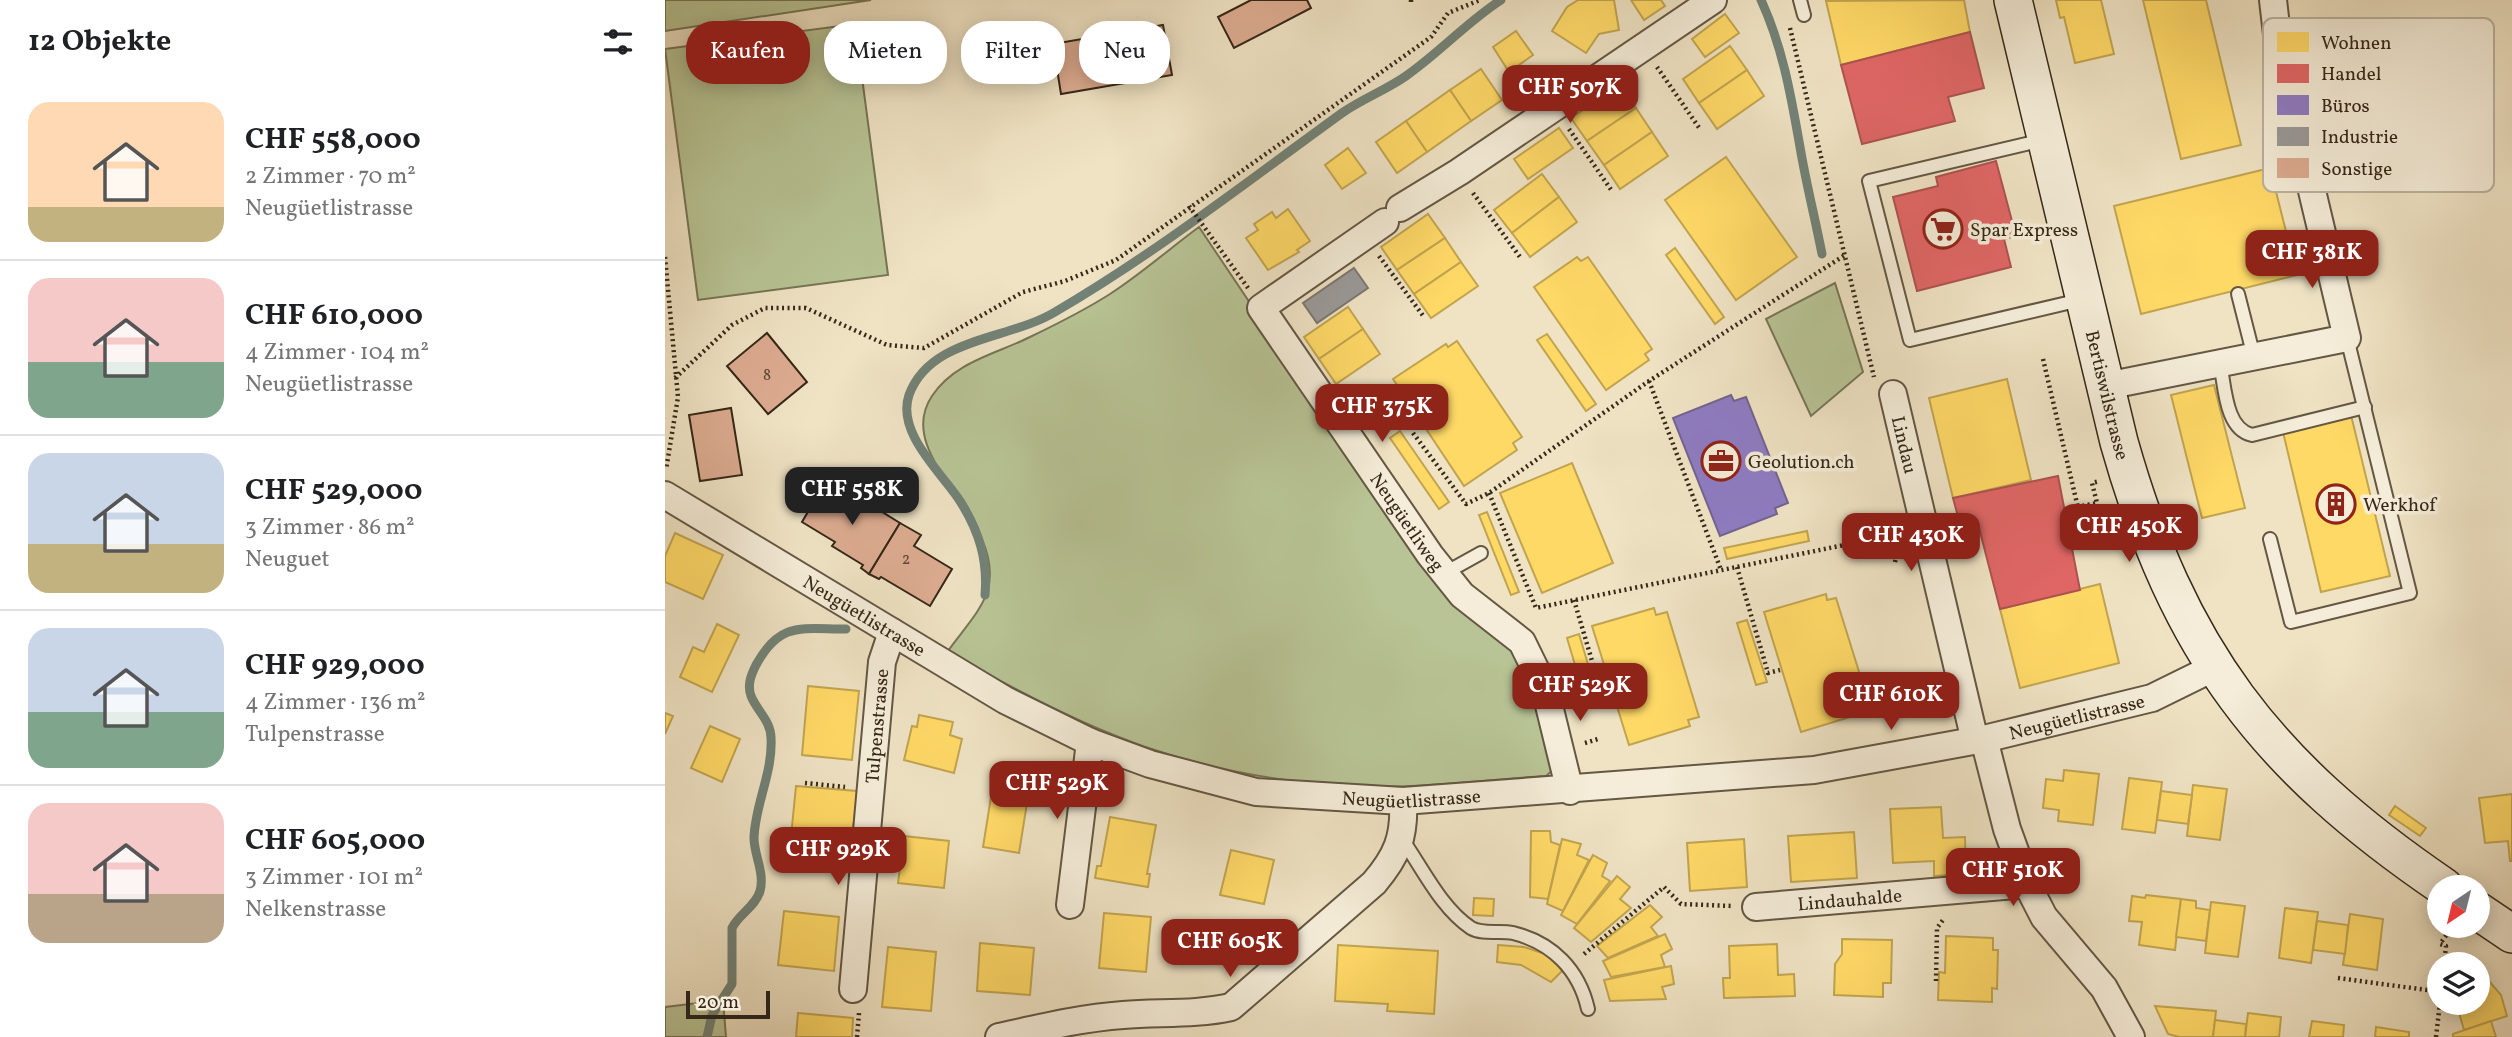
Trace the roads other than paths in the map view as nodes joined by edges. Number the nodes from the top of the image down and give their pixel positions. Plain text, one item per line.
1 (1713, 0) edge
2 (1800, 0) edge
3 (2013, 0) edge
4 (2273, 0) edge
5 (1804, 15) dead end
6 (2275, 18) edge
7 (2046, 139) junction
8 (2312, 192) edge
9 (2238, 294) dead end
10 (2084, 299) junction
11 (2347, 338) junction
12 (2254, 357) junction
13 (2220, 363) junction
14 (2106, 386) junction
15 (1884, 389) road end
16 (2365, 407) junction
17 (665, 495) edge
18 (2270, 539) dead end
19 (1481, 553) dead end
20 (1445, 573) junction
21 (892, 632) junction
22 (2215, 667) junction
23 (1979, 740) junction
24 (1090, 742) junction
25 (1570, 791) junction
26 (1403, 801) junction
27 (1402, 839) junction
28 (2427, 875) edge
29 (2027, 884) junction
30 (1070, 905) dead end
31 (1756, 907) road end
32 (2490, 919) edge
33 (2512, 934) edge
34 (853, 989) dead end
35 (1588, 1009) dead end
36 (999, 1037) edge
37 (2131, 1037) edge

1 - 20 street, Neugüetliweg
2 - 5 lane
3 - 7 main road, Bertiswilstrasse
4 - 6 street
7 - 10 main road, Bertiswilstrasse
7 - 10 lane
8 - 11 street
9 - 12 lane
10 - 14 main road, Bertiswilstrasse
11 - 12 street
11 - 16 lane
12 - 13 street
13 - 14 street
13 - 16 lane
14 - 22 main road, Bertiswilstrasse
15 - 23 street, Lindau
16 - 18 lane
17 - 21 street, Neugüetlistrasse
19 - 20 lane
20 - 25 street, Neugüetliweg
21 - 24 street, Neugüetlistrasse
21 - 34 street, Tulpenstrasse
22 - 23 street, Neugüetlistrasse
22 - 28 main road, Bertiswilstrasse
23 - 25 street, Neugüetlistrasse
23 - 29 street, Lindau
24 - 26 street, Neugüetlistrasse
24 - 30 street
25 - 26 street, Neugüetlistrasse
26 - 27 street
27 - 35 lane
27 - 36 street
29 - 31 street, Lindauhalde
29 - 37 street, Lindau
32 - 33 main road

